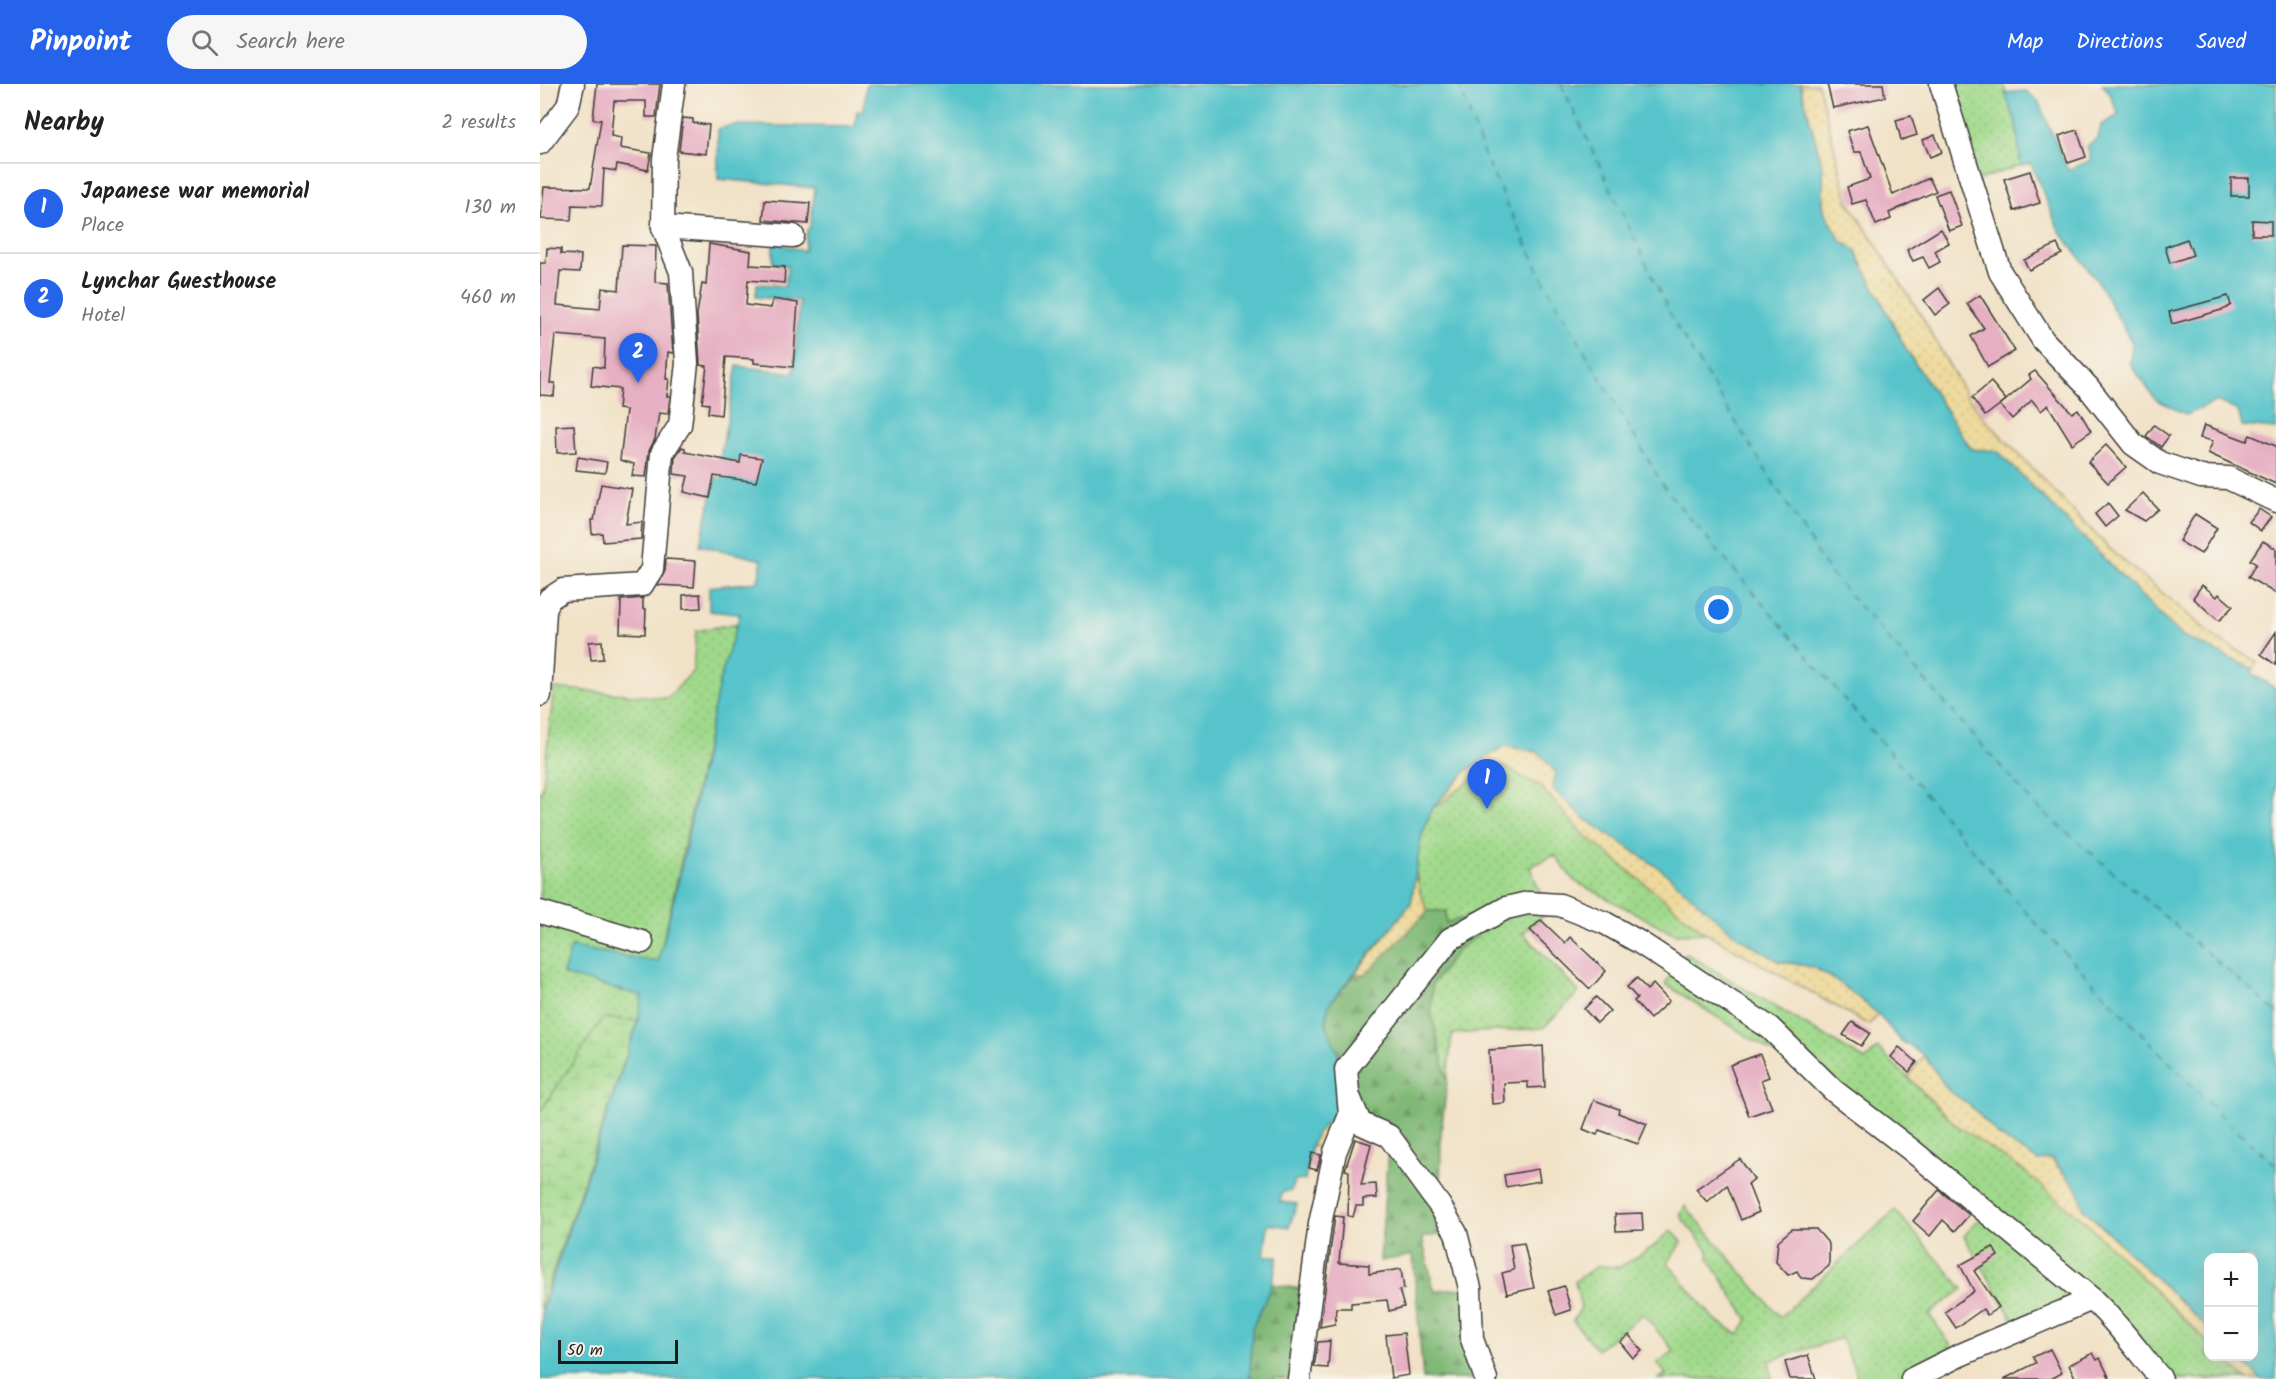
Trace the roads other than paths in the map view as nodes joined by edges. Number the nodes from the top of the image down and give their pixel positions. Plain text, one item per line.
1 (573, 84) edge
2 (674, 84) edge
3 (1941, 84) edge
4 (540, 143) edge
5 (663, 227) junction
6 (793, 236) dead end
7 (2276, 501) edge
8 (540, 695) edge
9 (540, 912) edge
10 (642, 942) dead end
11 (1347, 1092) junction
12 (2092, 1299) junction
13 (1299, 1379) edge
14 (1486, 1379) edge
15 (1912, 1379) edge
16 (2161, 1379) edge

1 - 4 street
2 - 5 street
3 - 7 street
5 - 6 street
5 - 8 street
9 - 10 street
11 - 12 street
11 - 13 street
11 - 14 street
12 - 15 street
12 - 16 street

